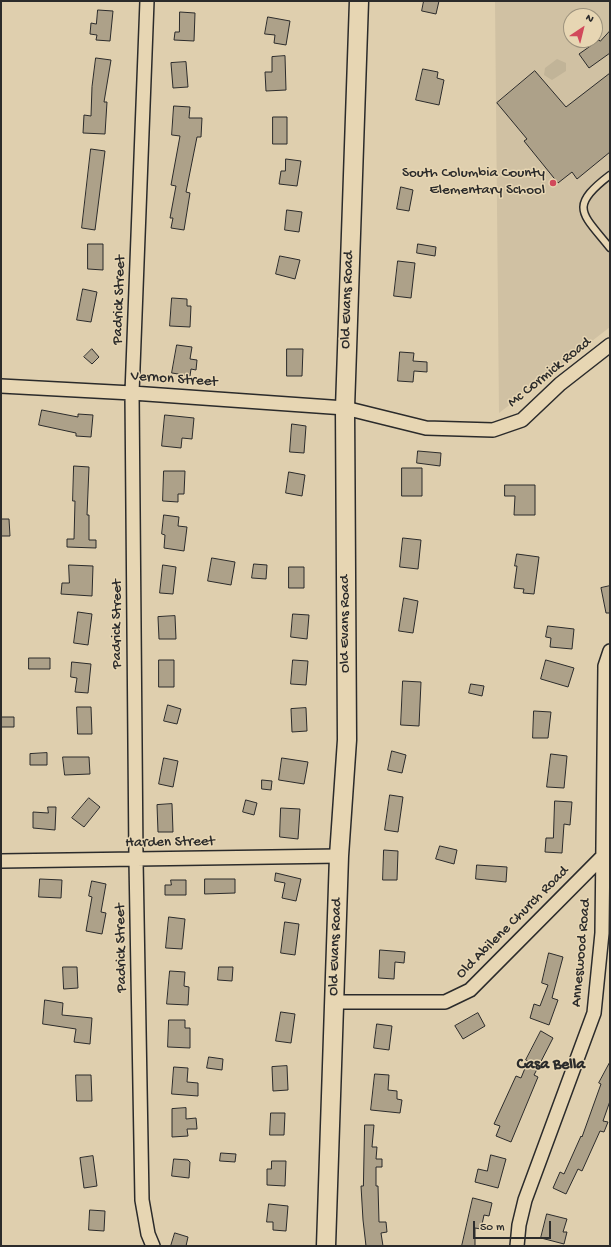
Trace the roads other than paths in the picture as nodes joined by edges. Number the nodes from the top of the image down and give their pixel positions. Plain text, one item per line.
1 (147, 1) edge
2 (359, 1) edge
3 (610, 175) edge
4 (610, 248) edge
5 (610, 345) edge
6 (1, 386) edge
7 (132, 393) junction
8 (344, 408) junction
9 (610, 651) edge
10 (606, 853) edge
11 (339, 856) junction
12 (136, 860) junction
13 (1, 861) edge
14 (334, 1002) junction
15 (324, 1245) edge
16 (153, 1246) edge
17 (517, 1246) edge

1 - 7 street, Padrick Street
2 - 8 street, Old Evans Road
3 - 4 lane
5 - 8 street, Mc Cormick Road
6 - 7 street, Vernon Street
7 - 8 street, Vernon Street
7 - 12 street, Padrick Street
8 - 11 street, Old Evans Road
9 - 10 street, Anneswood Road
10 - 14 street, Old Abilene Church Road
10 - 17 street, Anneswood Road
11 - 12 street, Harden Street
11 - 14 street, Old Evans Road
12 - 13 street, Harden Street
12 - 16 street, Padrick Street
14 - 15 street, Old Evans Road

